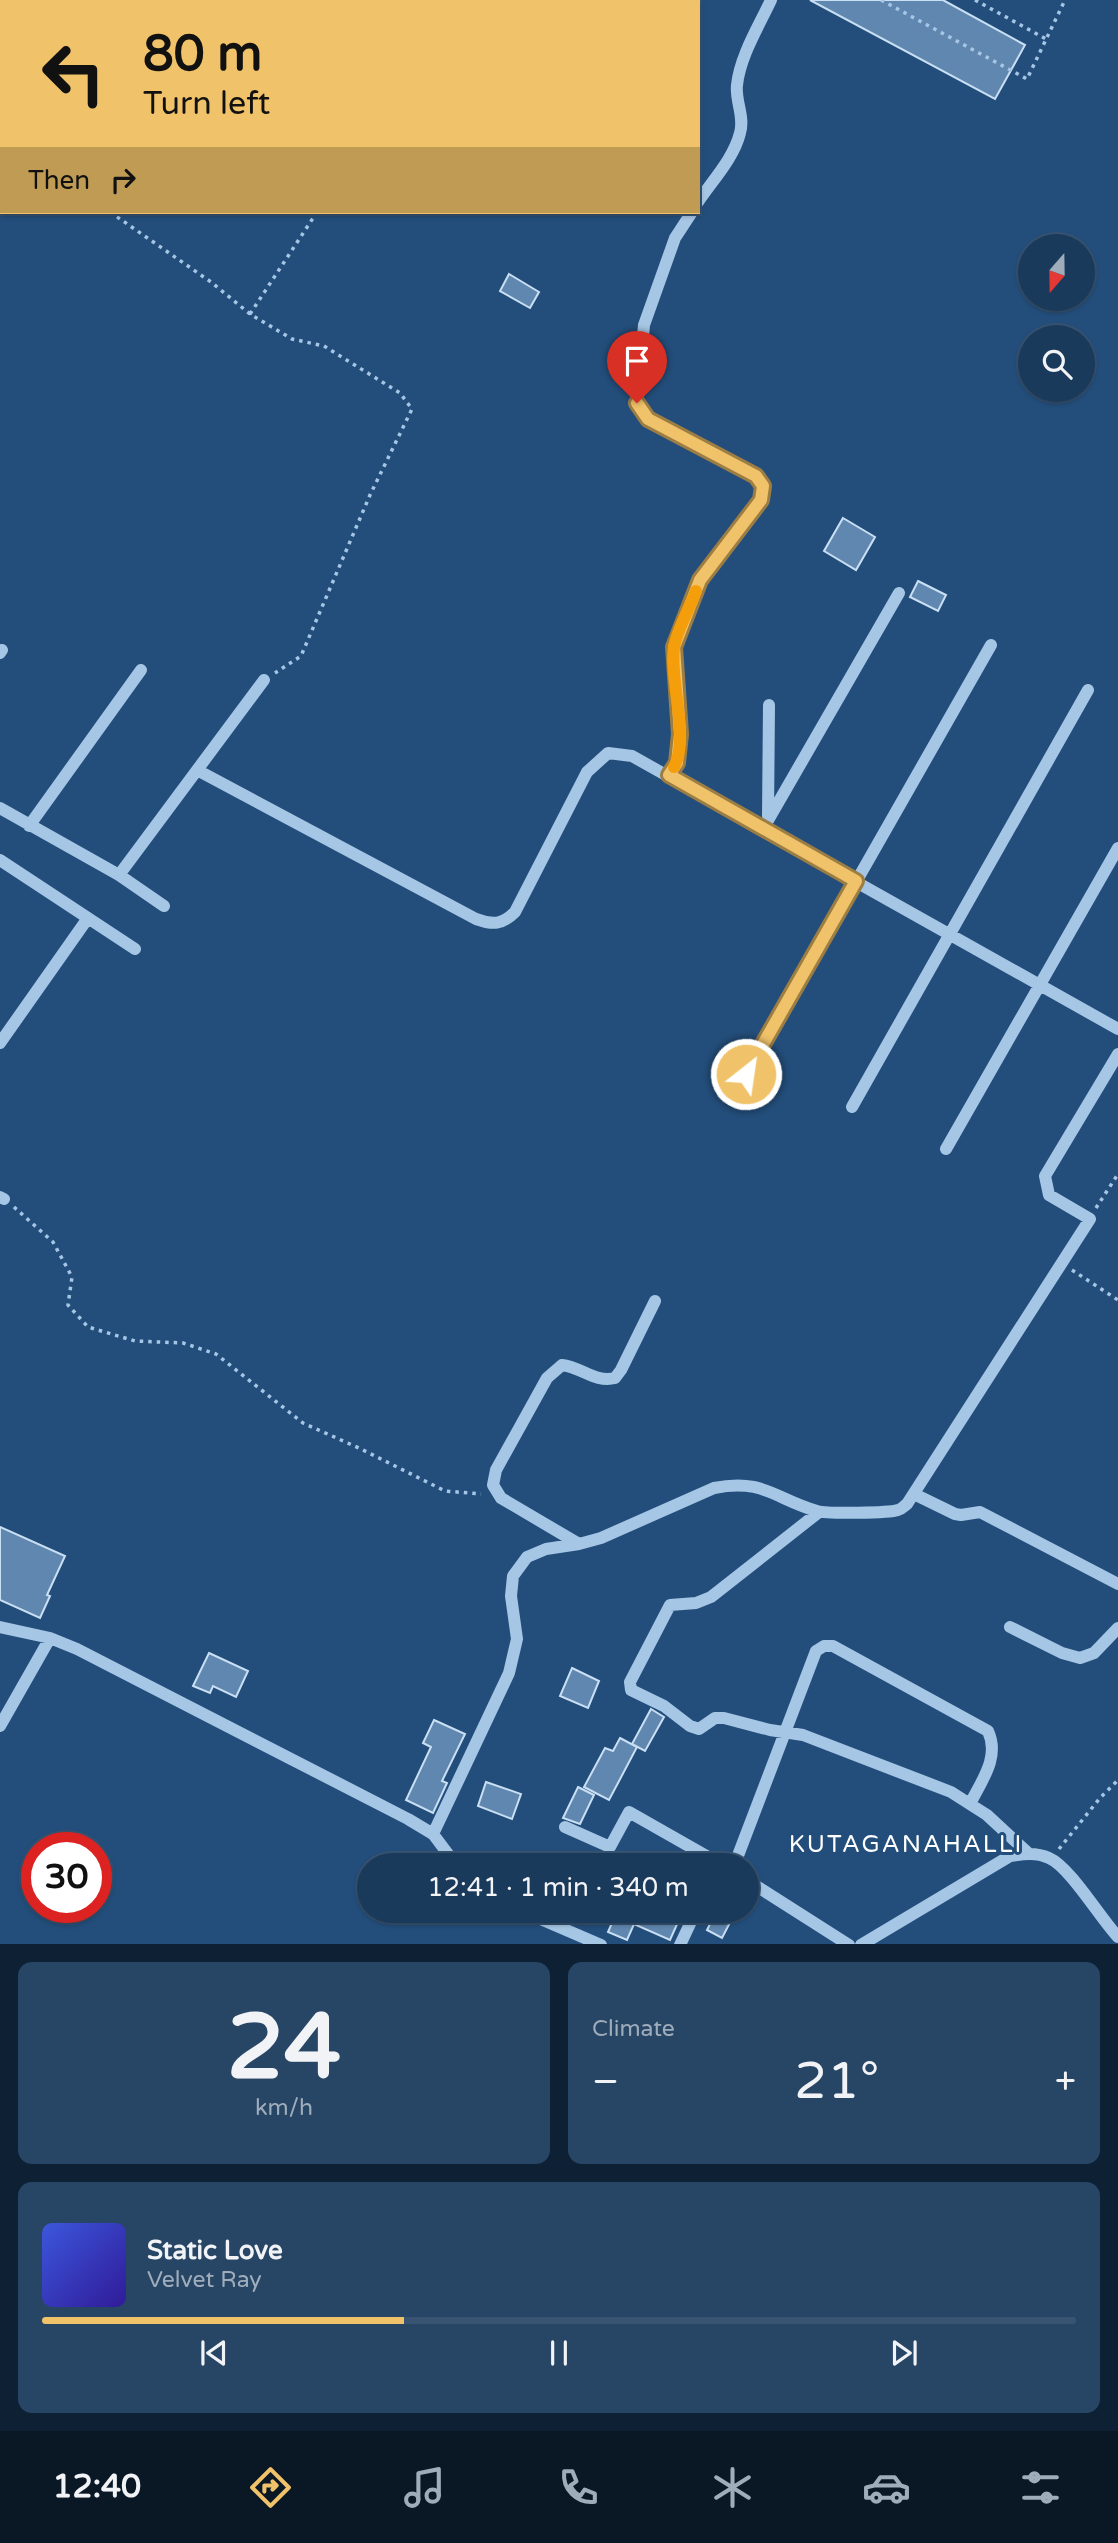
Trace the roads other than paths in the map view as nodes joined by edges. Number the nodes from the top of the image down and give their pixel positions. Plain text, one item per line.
1 (771, 0) edge
2 (700, 199) edge
3 (691, 214) edge
4 (899, 593) dead end
5 (990, 645) dead end
6 (141, 670) dead end
7 (264, 680) road end
8 (1088, 690) dead end
9 (769, 705) dead end
10 (197, 770) junction
11 (669, 775) junction
12 (0, 808) edge
13 (766, 825) junction
14 (29, 826) junction
15 (1118, 848) edge
16 (1, 863) edge
17 (119, 875) junction
18 (856, 881) junction
19 (164, 906) dead end
20 (88, 918) junction
21 (950, 934) junction
22 (135, 950) dead end
23 (1040, 985) junction
24 (1118, 1029) edge
25 (0, 1043) edge
26 (1118, 1054) edge
27 (746, 1074) dead end
28 (852, 1107) dead end
29 (946, 1149) dead end
30 (655, 1301) dead end
31 (914, 1494) junction
32 (819, 1512) junction
33 (579, 1544) junction
34 (1118, 1584) edge
35 (0, 1627) edge
36 (1010, 1628) dead end
37 (1118, 1628) edge
38 (50, 1638) junction
39 (0, 1726) edge
40 (787, 1731) junction
41 (970, 1804) junction
42 (565, 1828) dead end
43 (433, 1834) junction
44 (447, 1853) edge
45 (700, 1853) edge
46 (739, 1853) edge
47 (1028, 1853) junction
48 (759, 1888) edge
49 (551, 1923) edge
50 (690, 1923) edge
51 (1118, 1937) edge
52 (601, 1944) edge
53 (680, 1944) edge
54 (849, 1944) edge
55 (862, 1944) edge

1 - 2 street
3 - 11 street
4 - 13 street
5 - 18 street
6 - 14 street
7 - 10 street
8 - 21 street
9 - 13 street
10 - 11 street
10 - 17 street
11 - 13 street
12 - 14 street
13 - 18 street
14 - 17 street
15 - 23 street
16 - 20 street
17 - 19 street
18 - 21 street
18 - 27 street
20 - 22 street
20 - 25 street
21 - 23 street
21 - 28 street
23 - 24 street
23 - 29 street
26 - 31 street
30 - 33 street
31 - 32 street
31 - 34 street
32 - 33 street
32 - 40 street
33 - 43 street
35 - 38 street
36 - 37 street
38 - 39 street
38 - 43 street
40 - 41 street
40 - 41 street
40 - 46 street
41 - 47 street
42 - 45 street
43 - 44 street
47 - 51 street
47 - 55 street
48 - 54 street
49 - 52 street
50 - 53 street

